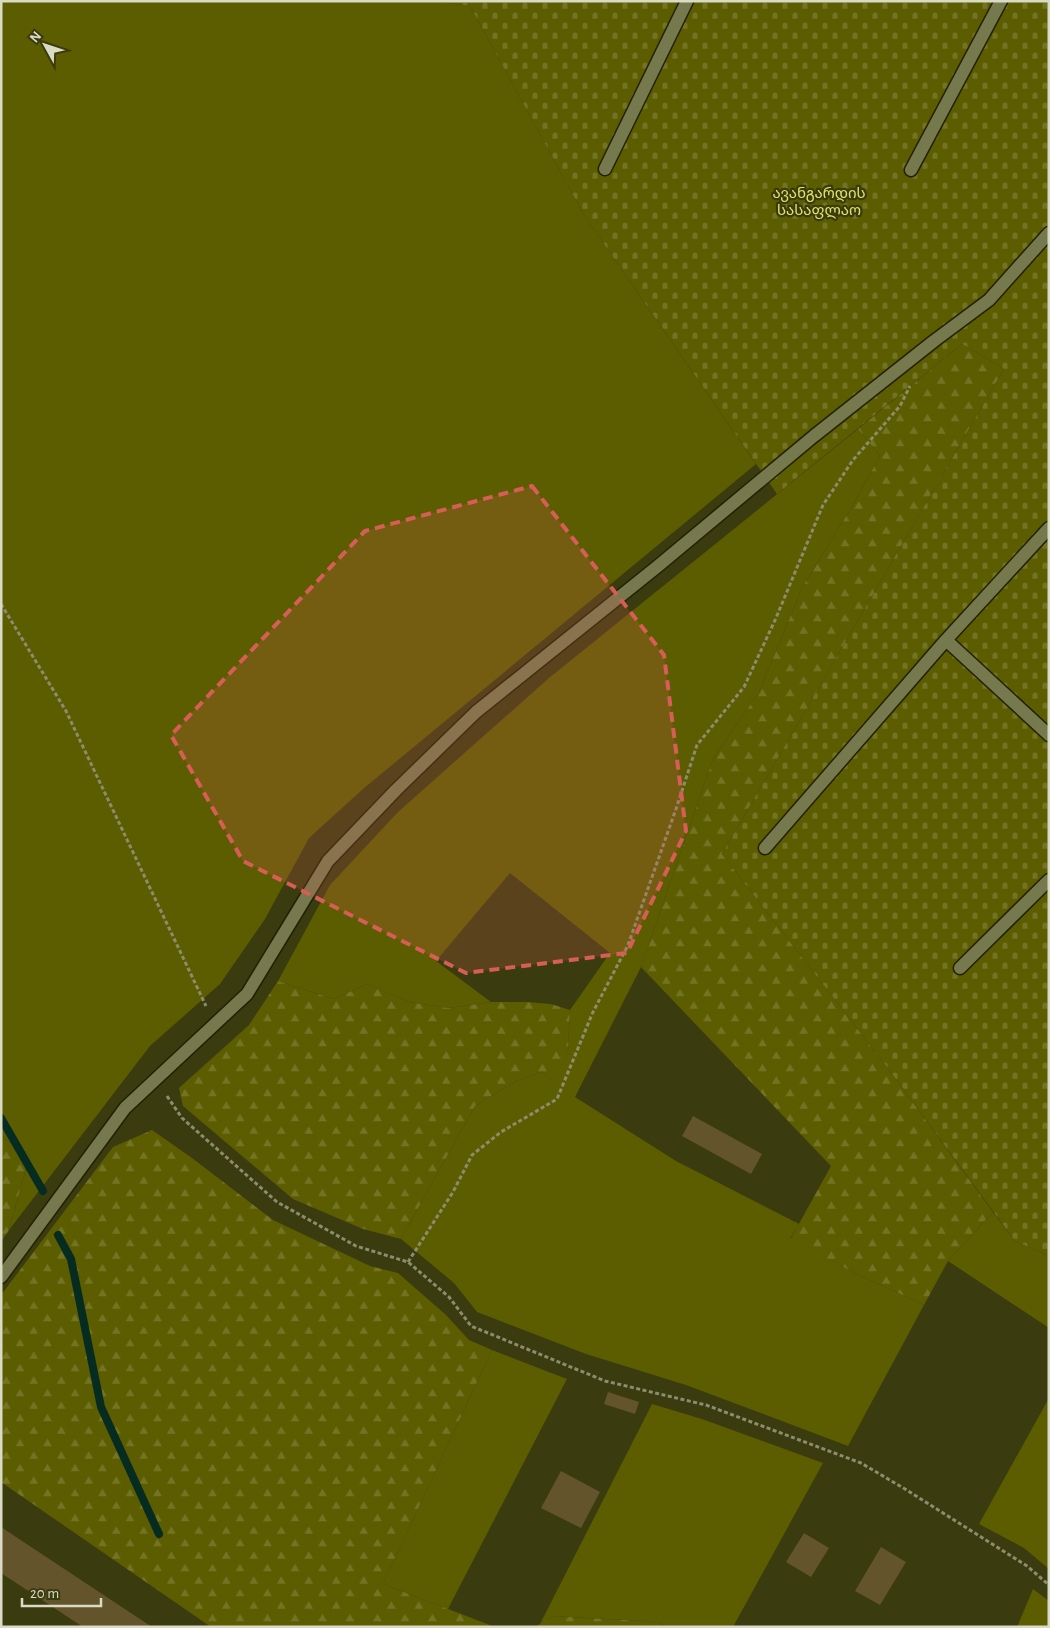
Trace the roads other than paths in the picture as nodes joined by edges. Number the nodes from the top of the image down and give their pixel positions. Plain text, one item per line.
1 (687, 1) edge
2 (1001, 1) edge
3 (605, 169) dead end
4 (911, 170) dead end
5 (1049, 233) edge
6 (1049, 528) edge
7 (946, 640) junction
8 (1049, 735) edge
9 (765, 848) dead end
10 (1049, 880) edge
11 (960, 968) dead end
12 (1, 1277) edge

1 - 3 street
2 - 4 street
5 - 12 street
6 - 7 street
7 - 8 street
7 - 9 street
10 - 11 street

